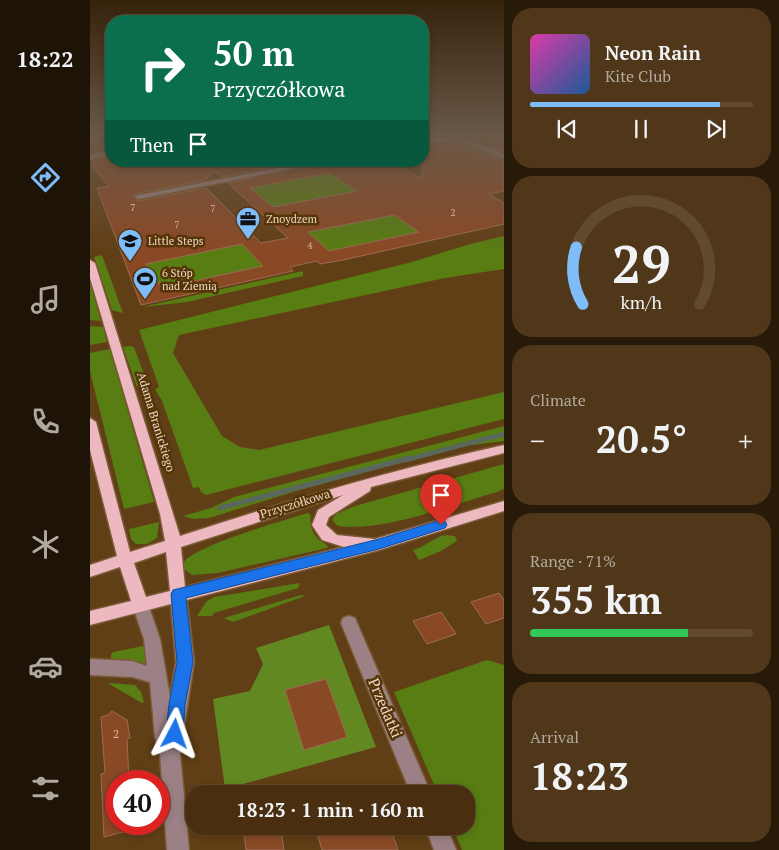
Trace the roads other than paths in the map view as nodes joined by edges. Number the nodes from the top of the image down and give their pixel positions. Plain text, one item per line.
1 (266, 173) edge
2 (139, 197) dead end
3 (90, 263) edge
4 (90, 422) edge
5 (504, 449) edge
6 (378, 481) junction
7 (504, 506) edge
8 (173, 544) junction
9 (379, 544) junction
10 (124, 560) junction
11 (90, 571) edge
12 (178, 594) junction
13 (140, 604) junction
14 (90, 618) edge
15 (348, 623) dead end
16 (90, 667) edge
17 (158, 677) junction
18 (170, 754) junction
19 (417, 785) edge
20 (439, 835) edge
21 (178, 850) edge
22 (445, 850) edge

1 - 2 street
3 - 8 main road, Adama Branickiego
4 - 10 main road
5 - 6 main road, Przyczółkowa
6 - 8 main road, Przyczółkowa
6 - 9 main road
7 - 9 main road
8 - 10 main road, Przyczółkowa
8 - 12 main road, Adama Branickiego
9 - 12 main road
10 - 11 main road, Przyczółkowa
10 - 13 main road
12 - 13 main road
12 - 18 street
13 - 14 main road
13 - 17 street
15 - 19 street, Przedatki
16 - 17 street
17 - 18 street
18 - 21 street
20 - 22 street

